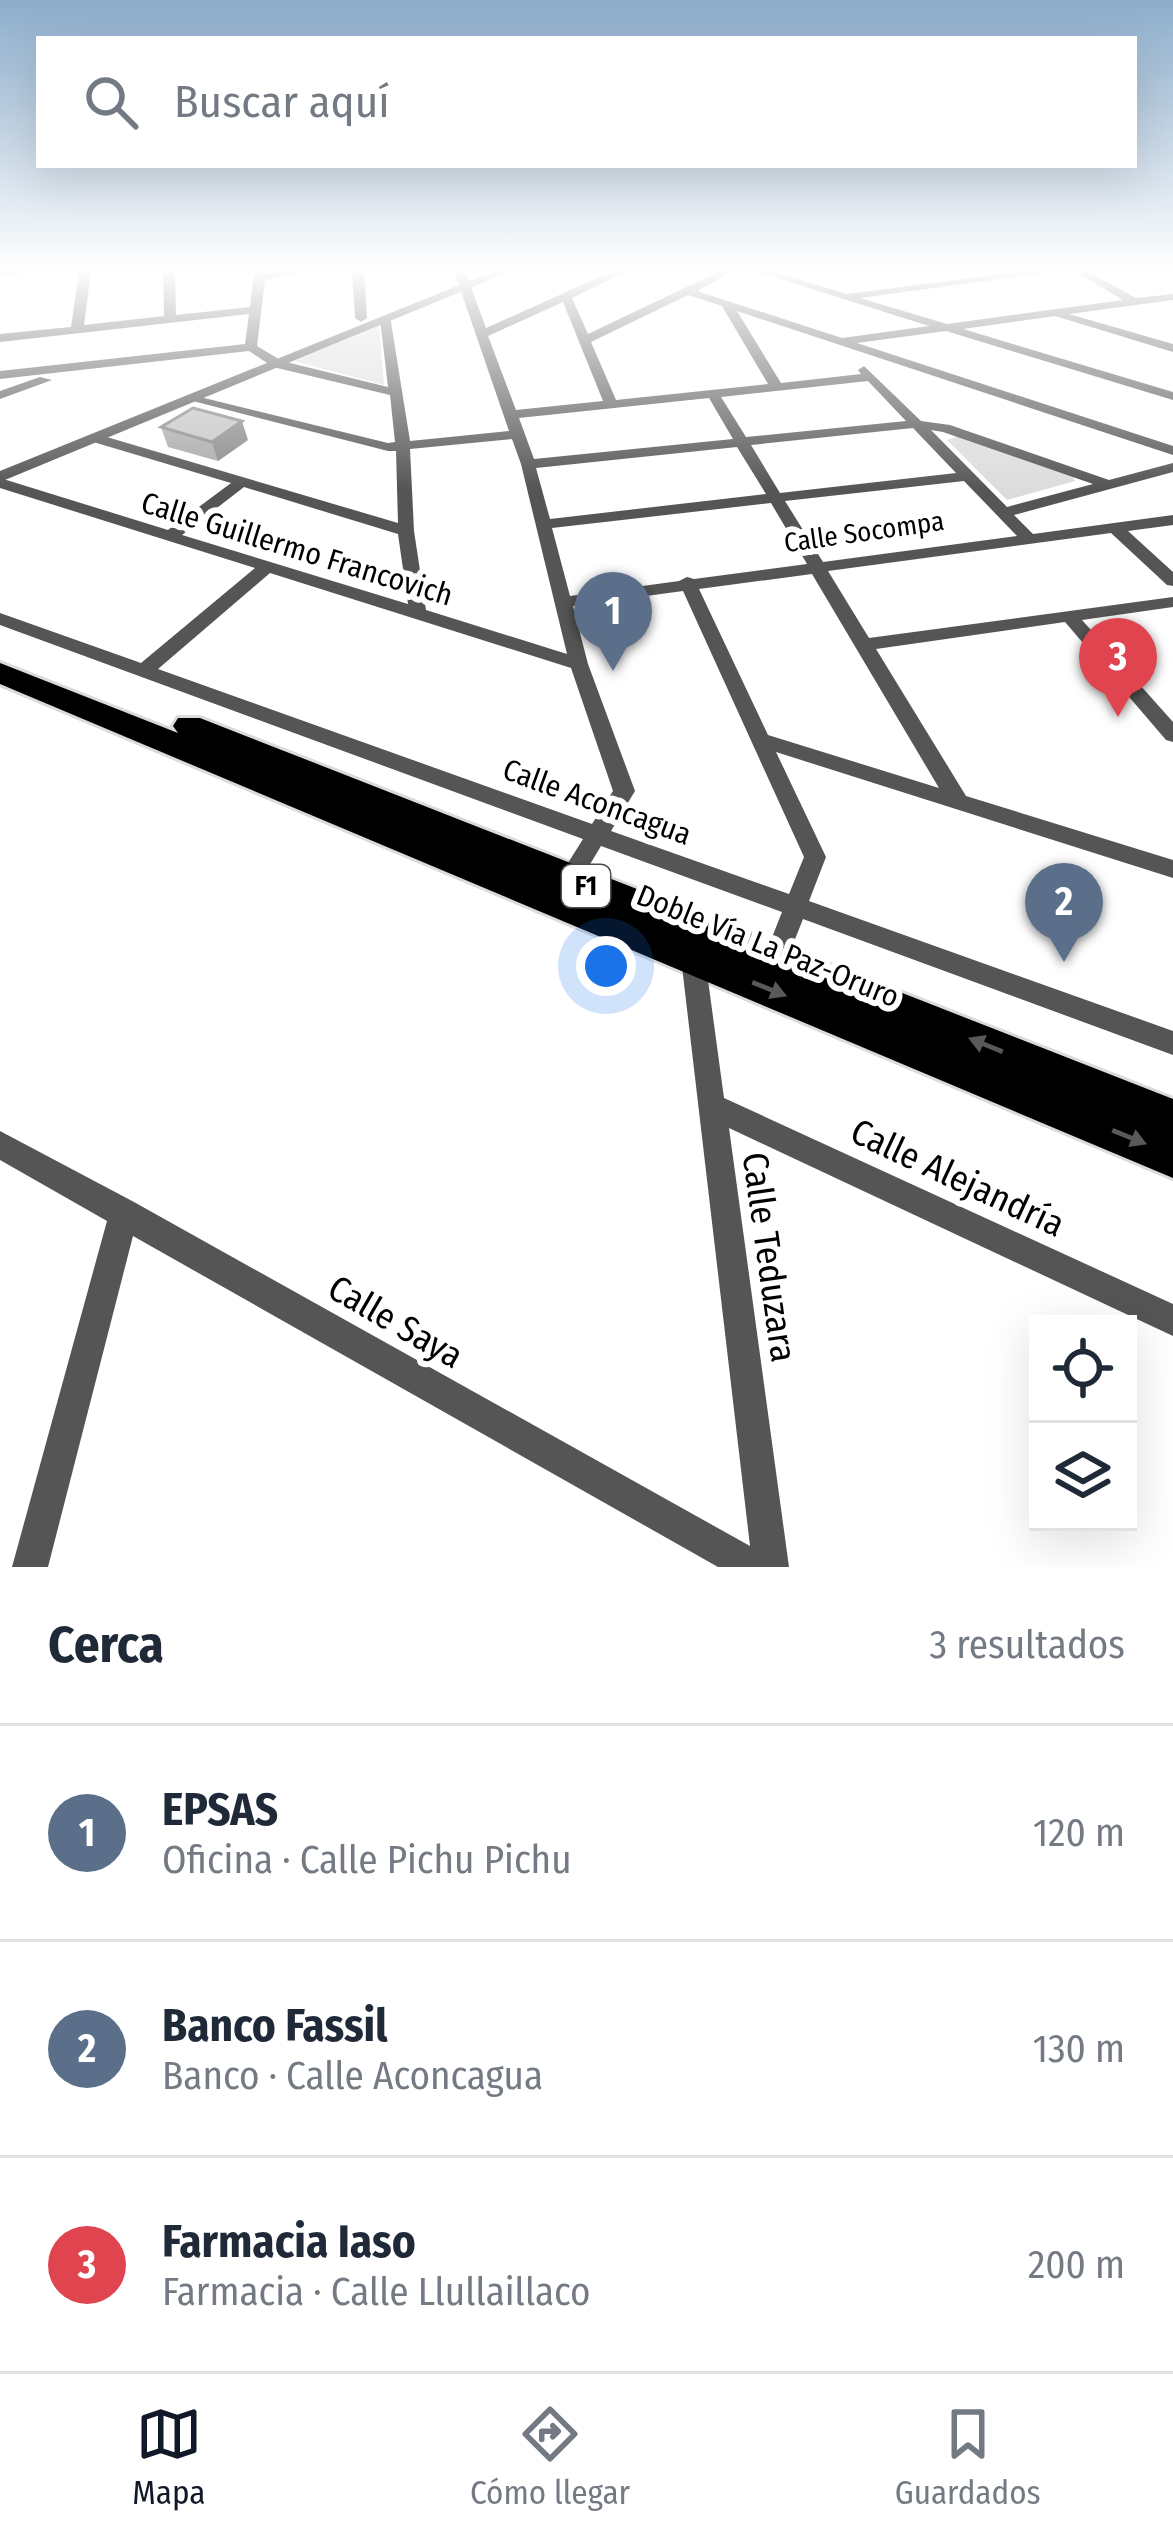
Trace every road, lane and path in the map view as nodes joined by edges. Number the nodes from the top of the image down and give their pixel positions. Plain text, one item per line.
1 (256, 344) edge
2 (280, 344) edge
3 (326, 344) edge
4 (389, 344) edge
5 (489, 344) edge
6 (588, 344) edge
7 (751, 344) edge
8 (840, 344) edge
9 (845, 344) edge
10 (1003, 344) edge
11 (256, 352) junction
12 (278, 364) junction
13 (86, 366) junction
14 (0, 375) edge
15 (872, 377) junction
16 (777, 387) junction
17 (394, 392) junction
18 (713, 394) junction
19 (0, 395) edge
20 (1173, 396) edge
21 (192, 399) junction
22 (611, 404) junction
23 (915, 424) junction
24 (514, 425) junction
25 (95, 438) junction
26 (741, 442) junction
27 (404, 446) junction
28 (1173, 451) edge
29 (0, 462) edge
30 (528, 464) junction
31 (1173, 466) edge
32 (966, 476) junction
33 (0, 480) edge
34 (242, 482) junction
35 (1107, 484) junction
36 (774, 497) junction
37 (1003, 514) junction
38 (1173, 520) edge
39 (544, 524) junction
40 (1114, 527) junction
41 (406, 531) junction
42 (169, 537) junction
43 (1027, 537) junction
44 (820, 567) junction
45 (266, 568) junction
46 (1173, 581) edge
47 (688, 582) junction
48 (562, 602) junction
49 (1173, 602) edge
50 (418, 616) junction
51 (1070, 617) junction
52 (0, 620) edge
53 (867, 644) junction
54 (0, 650) edge
55 (579, 664) junction
56 (143, 671) junction
57 (0, 673) edge
58 (1173, 735) edge
59 (764, 741) junction
60 (958, 801) junction
61 (597, 834) junction
62 (1173, 869) edge
63 (569, 879) junction
64 (798, 907) junction
65 (693, 958) junction
66 (775, 960) junction
67 (1173, 1043) edge
68 (710, 1106) junction
69 (1173, 1120) edge
70 (0, 1145) edge
71 (1173, 1156) edge
72 (124, 1212) junction
73 (1173, 1320) edge
74 (30, 1567) edge
75 (753, 1567) edge
76 (771, 1567) edge

1 - 11 street
2 - 11 street
3 - 12 street
4 - 17 street
5 - 24 street
6 - 22 street
7 - 16 street
8 - 15 street
9 - 28 street
10 - 20 street
11 - 12 street
11 - 13 street
11 - 29 street
12 - 17 street
12 - 21 street
13 - 14 street
13 - 19 street
15 - 16 street
15 - 23 street
16 - 18 street
17 - 27 street
18 - 22 street
18 - 26 street
21 - 25 street
21 - 27 street
22 - 24 street
23 - 26 street
23 - 32 street
23 - 35 street
24 - 27 street
24 - 30 street
25 - 33 street
25 - 34 street
26 - 30 street
26 - 36 street
27 - 41 street
30 - 39 street
31 - 35 street
32 - 36 street
32 - 37 street
33 - 42 street, Calle Guillermo Francovich
34 - 41 street
34 - 42 street
35 - 37 street
36 - 39 street
36 - 44 street
37 - 43 street
38 - 40 street, Calle Socompa
39 - 48 street
40 - 43 street, Calle Socompa
40 - 46 street
41 - 50 street
42 - 45 street, Calle Guillermo Francovich
43 - 44 street, Calle Socompa
44 - 47 street, Calle Socompa
44 - 53 street
45 - 50 street, Calle Guillermo Francovich
45 - 56 street
47 - 48 street, Calle Socompa
47 - 59 street
48 - 55 street
49 - 51 street
50 - 55 street, Calle Guillermo Francovich
51 - 53 street
51 - 58 street
52 - 56 street, Calle Aconcagua
53 - 60 street
54 - 63 highway, Doble Vía La Paz-Oruro / F1
55 - 61 street
56 - 61 street, Calle Aconcagua
57 - 65 highway, Doble Vía La Paz-Oruro / F1
59 - 60 street
59 - 64 street
60 - 62 street
61 - 63 street
61 - 64 street, Calle Aconcagua
63 - 66 highway, Doble Vía La Paz-Oruro / F1
64 - 66 street
64 - 67 street, Calle Aconcagua
65 - 68 street, Calle Teduzara
65 -> 71 highway, Doble Vía La Paz-Oruro / F1
69 -> 66 highway, Doble Vía La Paz-Oruro / F1
68 - 73 street, Calle Alejandría
68 - 76 street, Calle Teduzara
70 - 72 street, Calle Saya
72 - 74 street
72 - 75 street, Calle Saya

